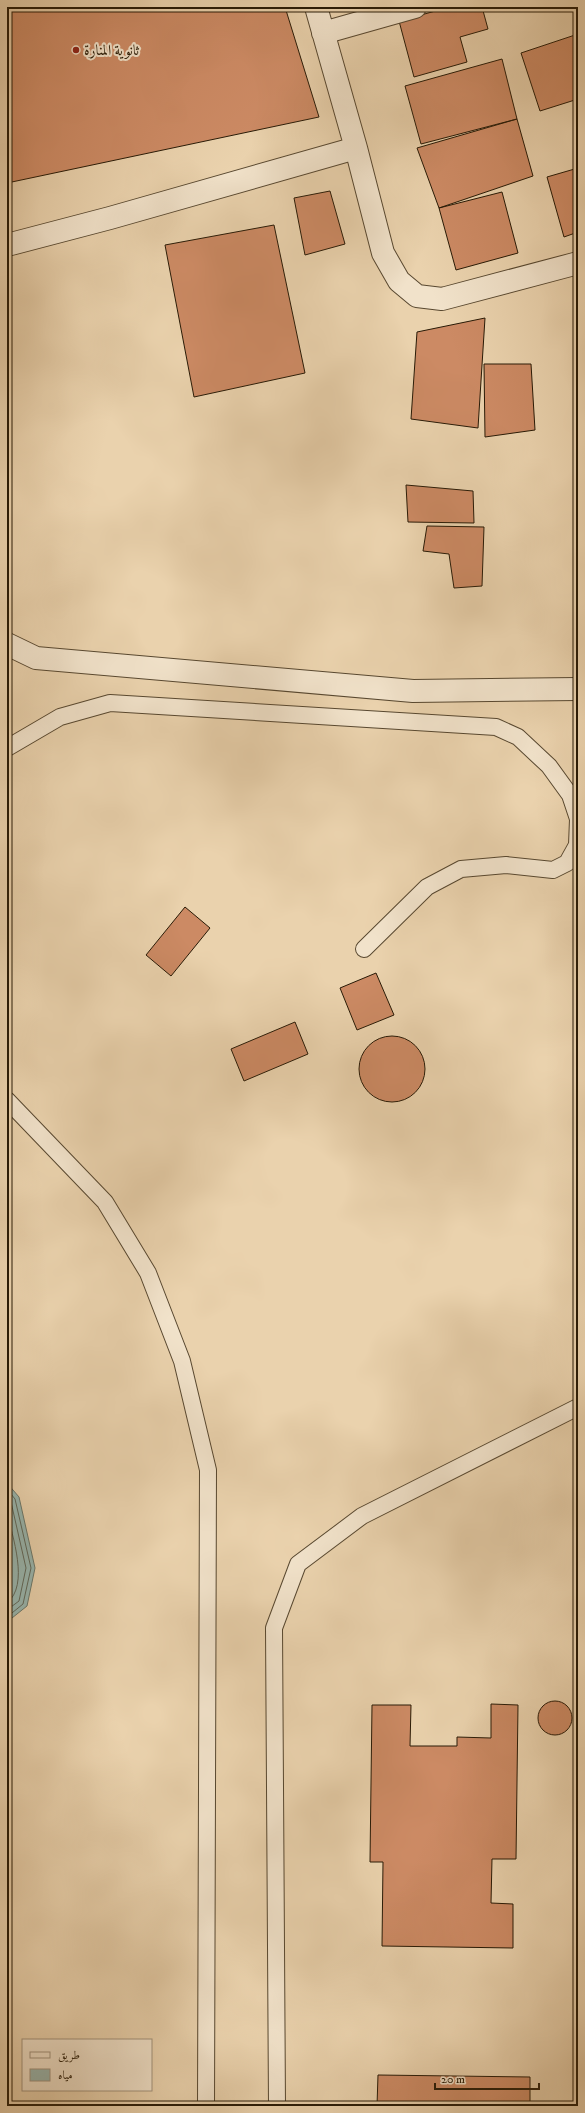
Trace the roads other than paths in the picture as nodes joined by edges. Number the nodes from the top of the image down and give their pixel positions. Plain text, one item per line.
1 (316, 7) edge
2 (415, 7) edge
3 (323, 33) junction
4 (356, 148) junction
5 (7, 245) edge
6 (578, 263) edge
7 (7, 644) edge
8 (578, 689) edge
9 (7, 748) edge
10 (364, 949) dead end
11 (7, 1100) edge
12 (578, 1407) edge
13 (206, 2106) edge
14 (277, 2106) edge

1 - 3 street
2 - 3 street
3 - 4 street
4 - 5 street
4 - 6 street
7 - 8 street
9 - 10 lane
11 - 13 lane
12 - 14 lane

